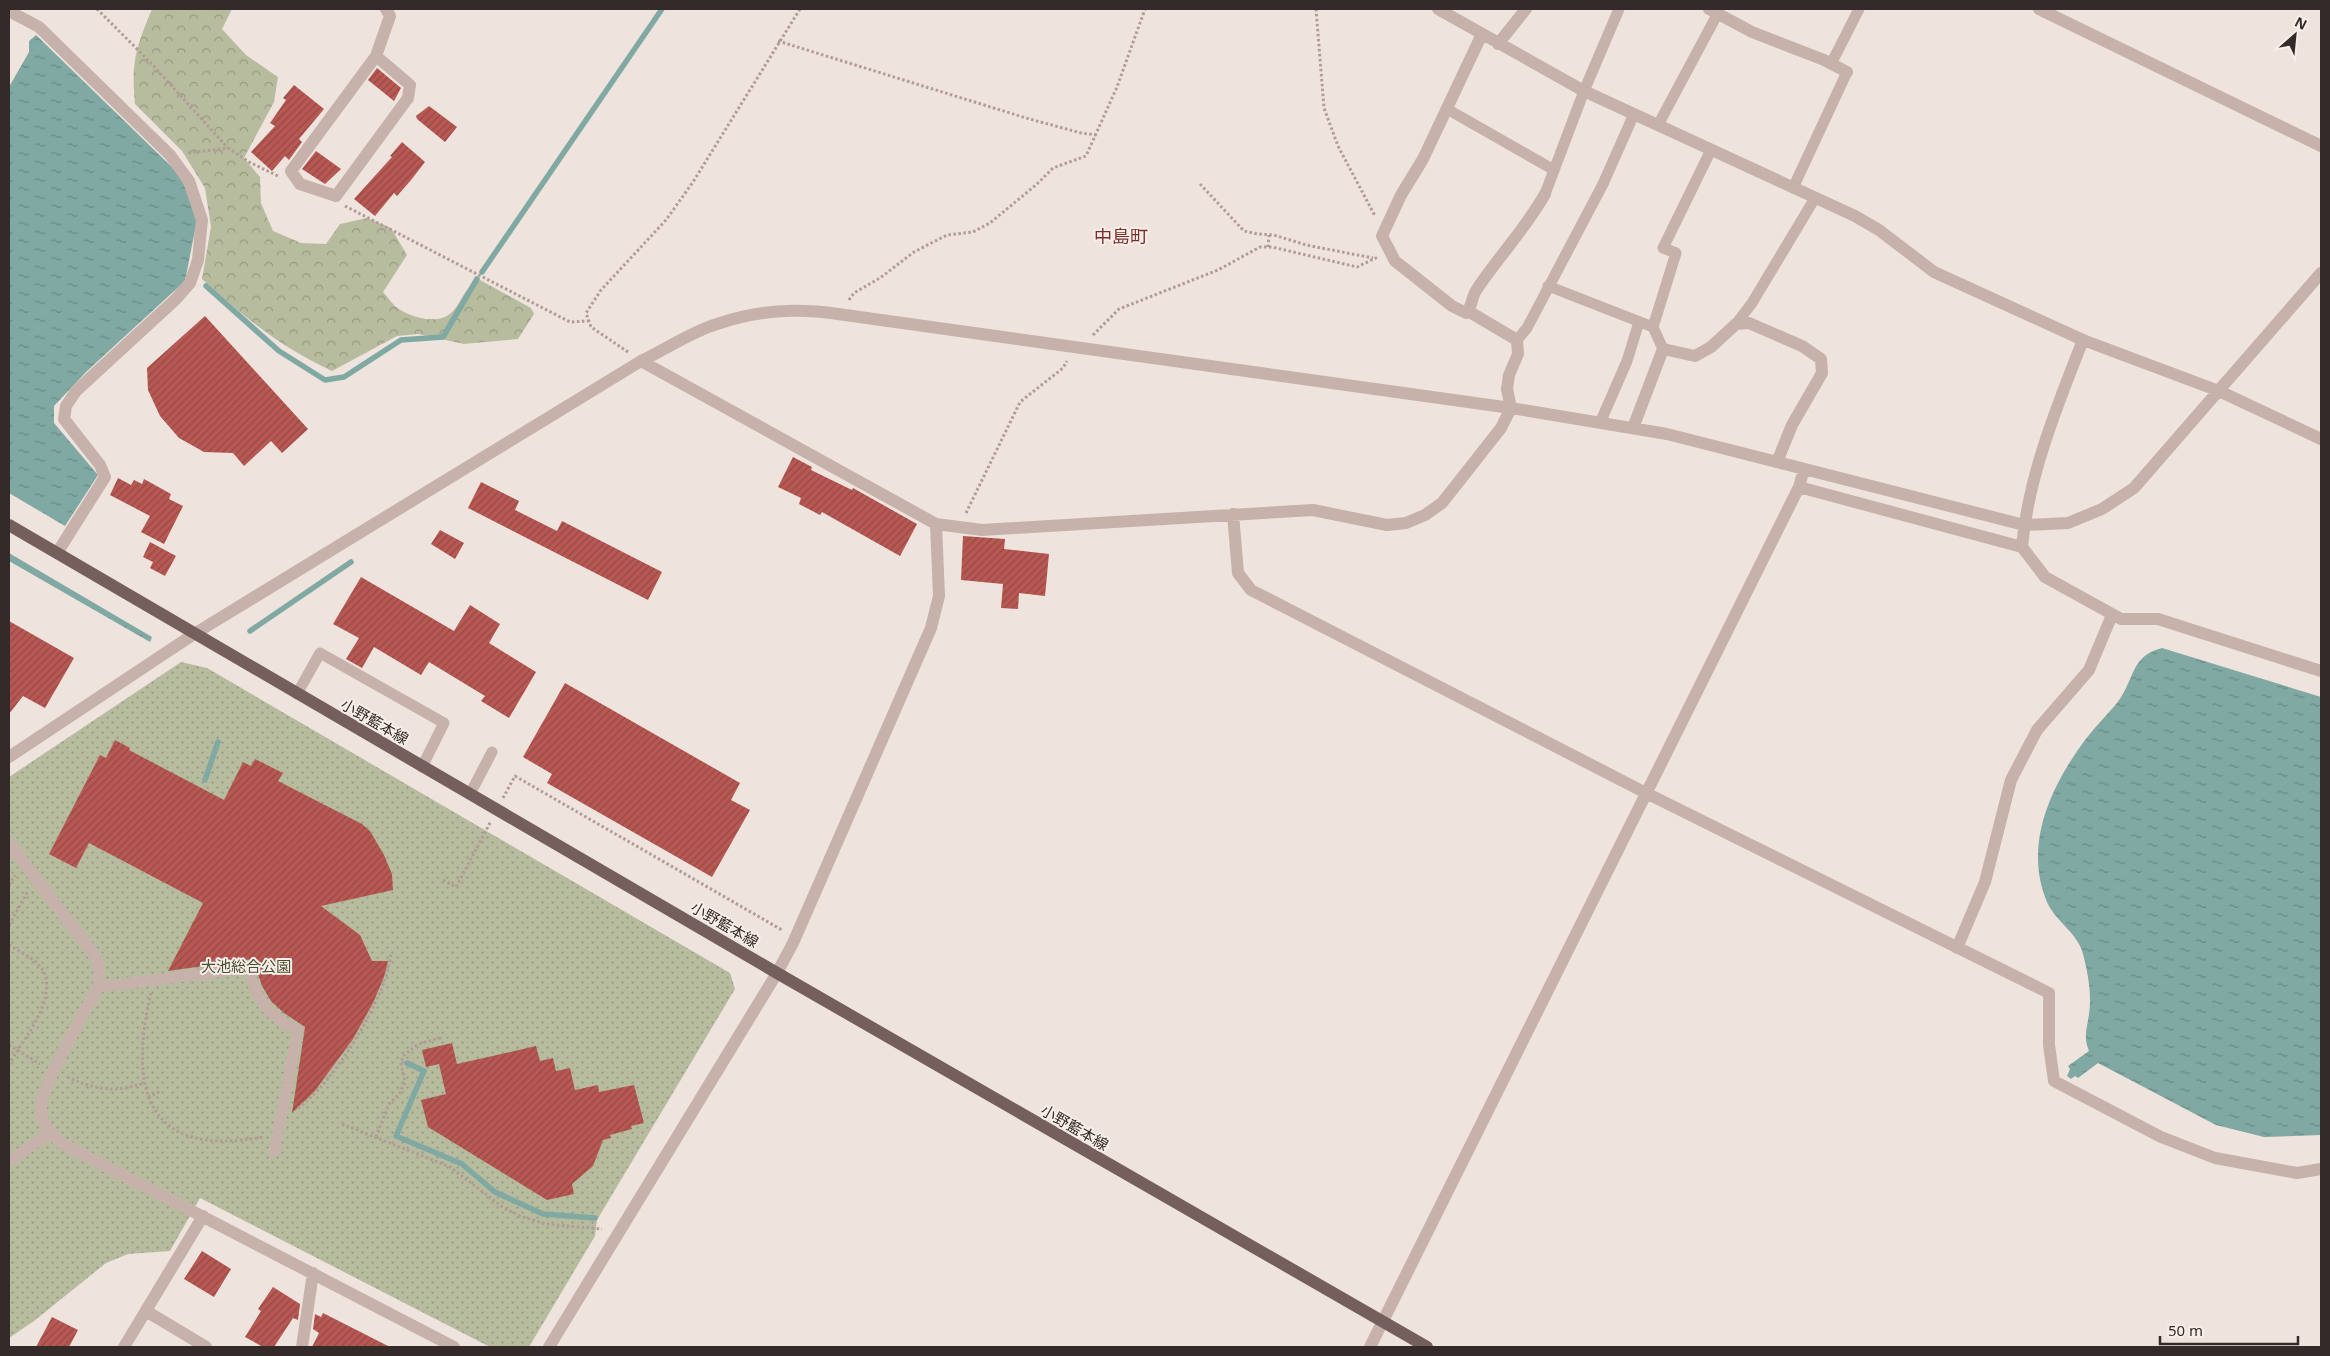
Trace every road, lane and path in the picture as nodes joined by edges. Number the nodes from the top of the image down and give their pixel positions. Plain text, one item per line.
1 (97, 9) edge
2 (386, 9) edge
3 (800, 9) edge
4 (1145, 9) edge
5 (1316, 9) edge
6 (1438, 9) edge
7 (1526, 9) edge
8 (1619, 9) edge
9 (1860, 9) edge
10 (2039, 9) edge
11 (9, 11) edge
12 (1714, 11) edge
13 (1482, 34) junction
14 (778, 42) junction
15 (1498, 44) junction
16 (376, 56) junction
17 (1831, 64) junction
18 (1847, 72) joint
19 (1584, 91) junction
20 (1447, 109) junction
21 (1634, 114) junction
22 (1658, 125) junction
23 (1097, 135) junction
24 (2321, 146) edge
25 (228, 148) junction
26 (1711, 150) junction
27 (170, 155) junction
28 (1554, 170) junction
29 (294, 176) junction
30 (1200, 184) dead end
31 (1794, 188) junction
32 (1545, 194) joint
33 (336, 196) junction
34 (1815, 198) junction
35 (1386, 228) junction
36 (1269, 235) junction
37 (1268, 247) junction
38 (1390, 251) junction
39 (1375, 258) junction
40 (2321, 273) edge
41 (1548, 286) junction
42 (1468, 311) junction
43 (838, 314) junction
44 (588, 321) junction
45 (1639, 322) junction
46 (1736, 324) junction
47 (1653, 327) junction
48 (1517, 340) junction
49 (2082, 340) junction
50 (1080, 348) junction
51 (1663, 349) junction
52 (641, 361) junction
53 (2219, 391) junction
54 (1511, 408) junction
55 (1600, 423) junction
56 (1633, 428) junction
57 (2321, 439) edge
58 (1776, 462) junction
59 (1804, 469) junction
60 (1798, 488) junction
61 (1233, 514) junction
62 (936, 524) junction
63 (9, 525) edge
64 (2024, 525) junction
65 (959, 527) junction
66 (2022, 547) junction
67 (56, 554) junction
68 (2112, 614) junction
69 (194, 634) junction
70 (2321, 671) edge
71 (297, 694) junction
72 (492, 752) dead end
73 (9, 757) edge
74 (422, 767) junction
75 (1646, 793) junction
76 (470, 794) junction
77 (501, 802) dead end
78 (492, 819) dead end
79 (9, 843) edge
80 (16, 872) dead end
81 (443, 880) dead end
82 (9, 885) edge
83 (29, 889) dead end
84 (9, 925) edge
85 (782, 930) dead end
86 (9, 946) edge
87 (1957, 948) junction
88 (391, 952) dead end
89 (777, 974) junction
90 (154, 980) junction
91 (98, 987) junction
92 (440, 1035) dead end
93 (9, 1045) edge
94 (17, 1050) junction
95 (9, 1064) edge
96 (43, 1065) dead end
97 (66, 1076) dead end
98 (145, 1083) junction
99 (161, 1091) dead end
100 (148, 1097) junction
101 (298, 1108) dead end
102 (342, 1124) dead end
103 (51, 1132) junction
104 (278, 1134) junction
105 (376, 1137) junction
106 (274, 1152) dead end
107 (9, 1161) edge
108 (2321, 1169) edge
109 (203, 1216) junction
110 (602, 1229) dead end
111 (313, 1273) junction
112 (146, 1311) junction
113 (1382, 1323) junction
114 (124, 1347) edge
115 (206, 1347) edge
116 (302, 1347) edge
117 (454, 1347) edge
118 (549, 1347) edge
119 (1370, 1347) edge
120 (1427, 1347) edge

1 - 25 path
2 - 16 street
3 - 14 path
4 - 23 path
5 - 35 path
6 - 13 street
7 - 15 street
8 - 19 lane
9 - 17 lane
10 - 24 street
11 - 27 street
12 - 17 street
12 - 22 lane
13 - 15 street
13 - 20 street
14 - 23 path
14 - 44 path
15 - 19 street
16 - 29 street
16 - 33 street
17 - 18 street
18 - 31 lane
19 - 21 street
19 - 28 lane
20 - 28 lane
20 - 35 street
21 - 22 street
21 - 41 lane
22 - 26 street
23 - 43 path
25 - 27 path
25 - 29 path
26 - 31 street
26 - 47 lane
27 - 67 street
28 - 32 lane
29 - 33 street
30 - 36 path
31 - 34 street
32 - 42 street
33 - 44 path
34 - 46 lane
34 - 49 street
35 - 38 street
36 - 37 path
36 - 39 path
37 - 39 path
37 - 50 path
38 - 39 path
38 - 42 street
40 - 53 street
41 - 45 lane
41 - 48 lane
42 - 48 street
43 - 50 street
43 - 52 street
44 - 52 path
45 - 47 lane
45 - 55 lane
46 - 51 street
46 - 58 street
47 - 51 lane
48 - 54 street
49 - 53 street
49 - 64 street
50 - 54 street
50 - 65 path
51 - 56 street
52 - 62 street
52 - 69 street
53 - 57 street
53 - 64 street
54 - 55 street
54 - 61 street
55 - 56 street
56 - 58 street
58 - 59 street
59 - 60 street
59 - 64 street
60 - 66 street
60 - 75 street
61 - 65 street
61 - 75 street
62 - 65 street
62 - 89 street
63 - 67 main road, 小野藍本線
64 - 66 street
66 - 68 street
67 - 69 main road, 小野藍本線
68 - 70 street
68 - 87 street
69 - 71 main road, 小野藍本線
69 - 73 street
71 - 74 main road, 小野藍本線
71 - 74 lane
72 - 76 lane
74 - 76 main road, 小野藍本線
75 - 87 street
75 - 113 street
76 - 89 main road, 小野藍本線
77 - 85 path
78 - 81 path
79 - 91 street
80 - 82 path
83 - 84 path
86 - 94 path
87 - 108 street
88 - 101 path
89 - 113 main road, 小野藍本線
89 - 118 street
90 - 91 lane
90 - 98 path
90 - 104 lane
91 - 103 street
92 - 105 path
93 - 94 path
94 - 95 path
94 - 96 path
97 - 98 path
98 - 100 path
99 - 100 path
100 - 104 path
102 - 105 path
103 - 107 lane
103 - 109 street
104 - 106 lane
105 - 110 path
109 - 111 street
109 - 112 street
111 - 116 street
111 - 117 street
112 - 114 street
112 - 115 street
113 - 119 street
113 - 120 main road, 小野藍本線

